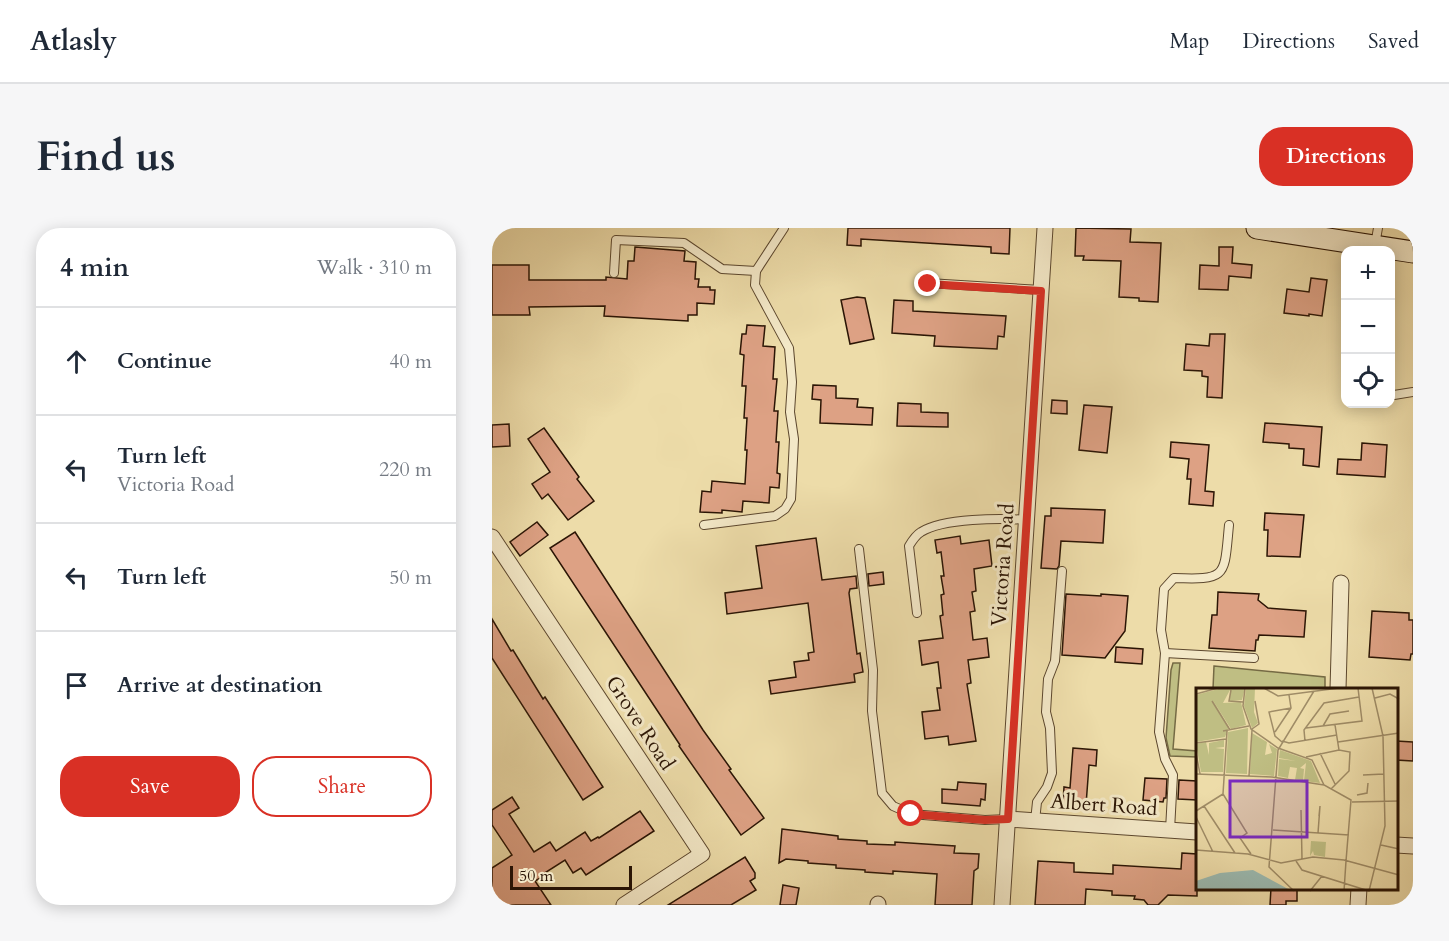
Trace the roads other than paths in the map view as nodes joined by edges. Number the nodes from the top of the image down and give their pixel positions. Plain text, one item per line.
1 (784, 228) edge
2 (1045, 228) edge
3 (1257, 228) edge
4 (1376, 237) edge
5 (1413, 252) edge
6 (756, 270) junction
7 (614, 273) dead end
8 (928, 284) dead end
9 (1041, 291) junction
10 (1413, 392) edge
11 (1395, 395) edge
12 (1027, 520) junction
13 (704, 525) dead end
14 (1229, 525) dead end
15 (492, 537) edge
16 (859, 549) dead end
17 (1062, 571) dead end
18 (1341, 583) dead end
19 (917, 613) dead end
20 (1165, 653) junction
21 (1254, 658) dead end
22 (1338, 688) edge
23 (1008, 819) junction
24 (1035, 821) junction
25 (1170, 830) junction
26 (1196, 832) edge
27 (1398, 844) edge
28 (1413, 846) edge
29 (1359, 890) edge
30 (624, 905) edge
31 (1002, 905) edge
32 (1358, 905) edge

1 - 6 lane
2 - 9 street, Victoria Road
3 - 4 street
4 - 5 street
6 - 7 lane
6 - 13 lane
8 - 9 lane
9 - 12 street, Victoria Road
10 - 11 lane
12 - 19 lane
12 - 23 street, Victoria Road
14 - 20 lane
15 - 30 street, Grove Road
16 - 23 lane
17 - 24 lane
18 - 22 street
20 - 21 lane
20 - 25 lane
23 - 24 street, Albert Road
23 - 31 street, Victoria Road
24 - 25 street, Albert Road
25 - 26 street, Albert Road
27 - 28 street
29 - 32 street

